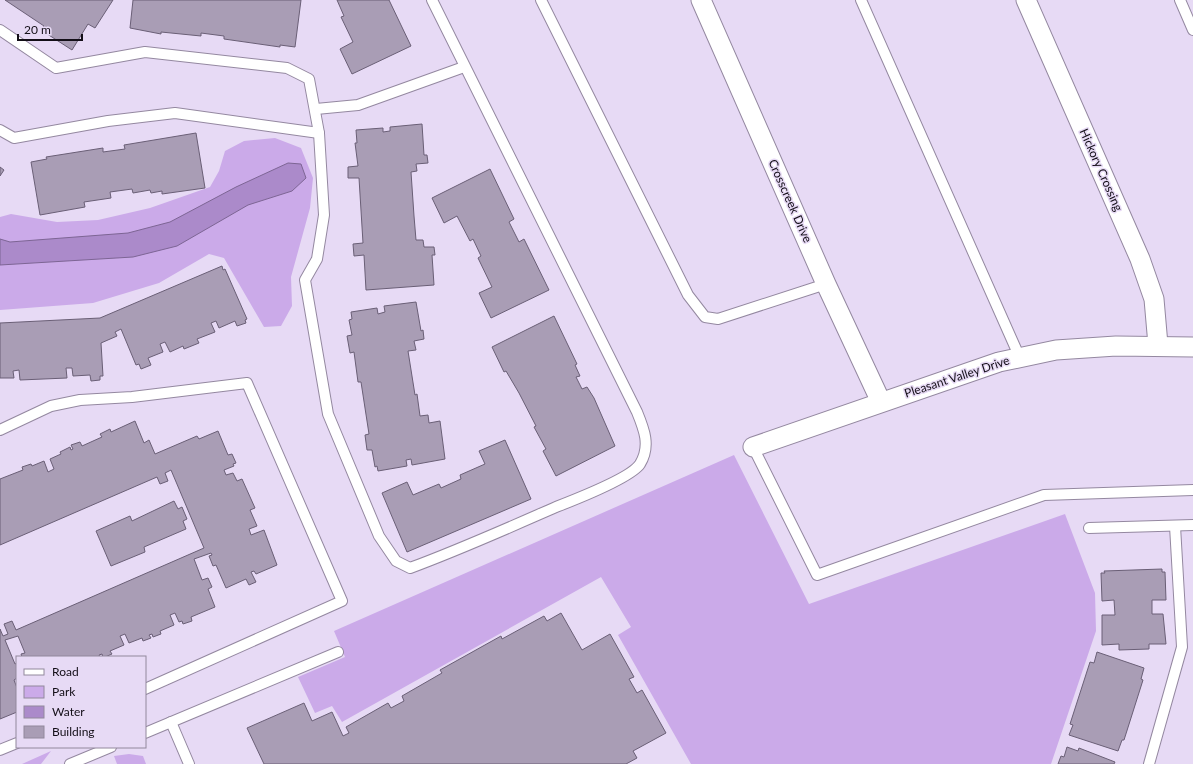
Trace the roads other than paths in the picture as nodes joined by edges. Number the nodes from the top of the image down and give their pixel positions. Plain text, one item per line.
1 (432, 0) edge
2 (541, 0) edge
3 (701, 0) edge
4 (861, 0) edge
5 (1026, 0) edge
6 (1180, 0) edge
7 (0, 30) edge
8 (1193, 30) edge
9 (464, 68) junction
10 (316, 108) junction
11 (0, 130) edge
12 (319, 133) junction
13 (826, 284) junction
14 (1158, 345) junction
15 (1193, 346) edge
16 (1020, 358) junction
17 (881, 402) junction
18 (0, 430) edge
19 (753, 447) joint
20 (1193, 490) edge
21 (1193, 525) edge
22 (1174, 526) junction
23 (1089, 528) dead end
24 (338, 652) dead end
25 (146, 689) edge
26 (171, 722) junction
27 (146, 733) edge
28 (16, 743) edge
29 (109, 748) edge
30 (0, 750) edge
31 (83, 762) edge
32 (70, 764) edge
33 (189, 764) edge
34 (1149, 764) edge

1 - 9 lane
2 - 13 lane
3 - 13 street, Crosscreek Drive
4 - 16 lane
5 - 14 street, Hickory Crossing
6 - 8 lane
7 - 10 lane
9 - 10 lane
9 - 12 lane
10 - 12 lane
11 - 12 lane
13 - 17 street, Crosscreek Drive
14 - 15 street, Pleasant Valley Drive
14 - 16 street, Pleasant Valley Drive
16 - 17 street, Pleasant Valley Drive
17 - 19 street, Pleasant Valley Drive
18 - 25 lane
19 - 20 lane
21 - 22 lane
22 - 23 lane
22 - 34 lane
24 - 26 lane
26 - 27 lane
26 - 33 lane
28 - 30 lane
29 - 31 lane
31 - 32 lane

